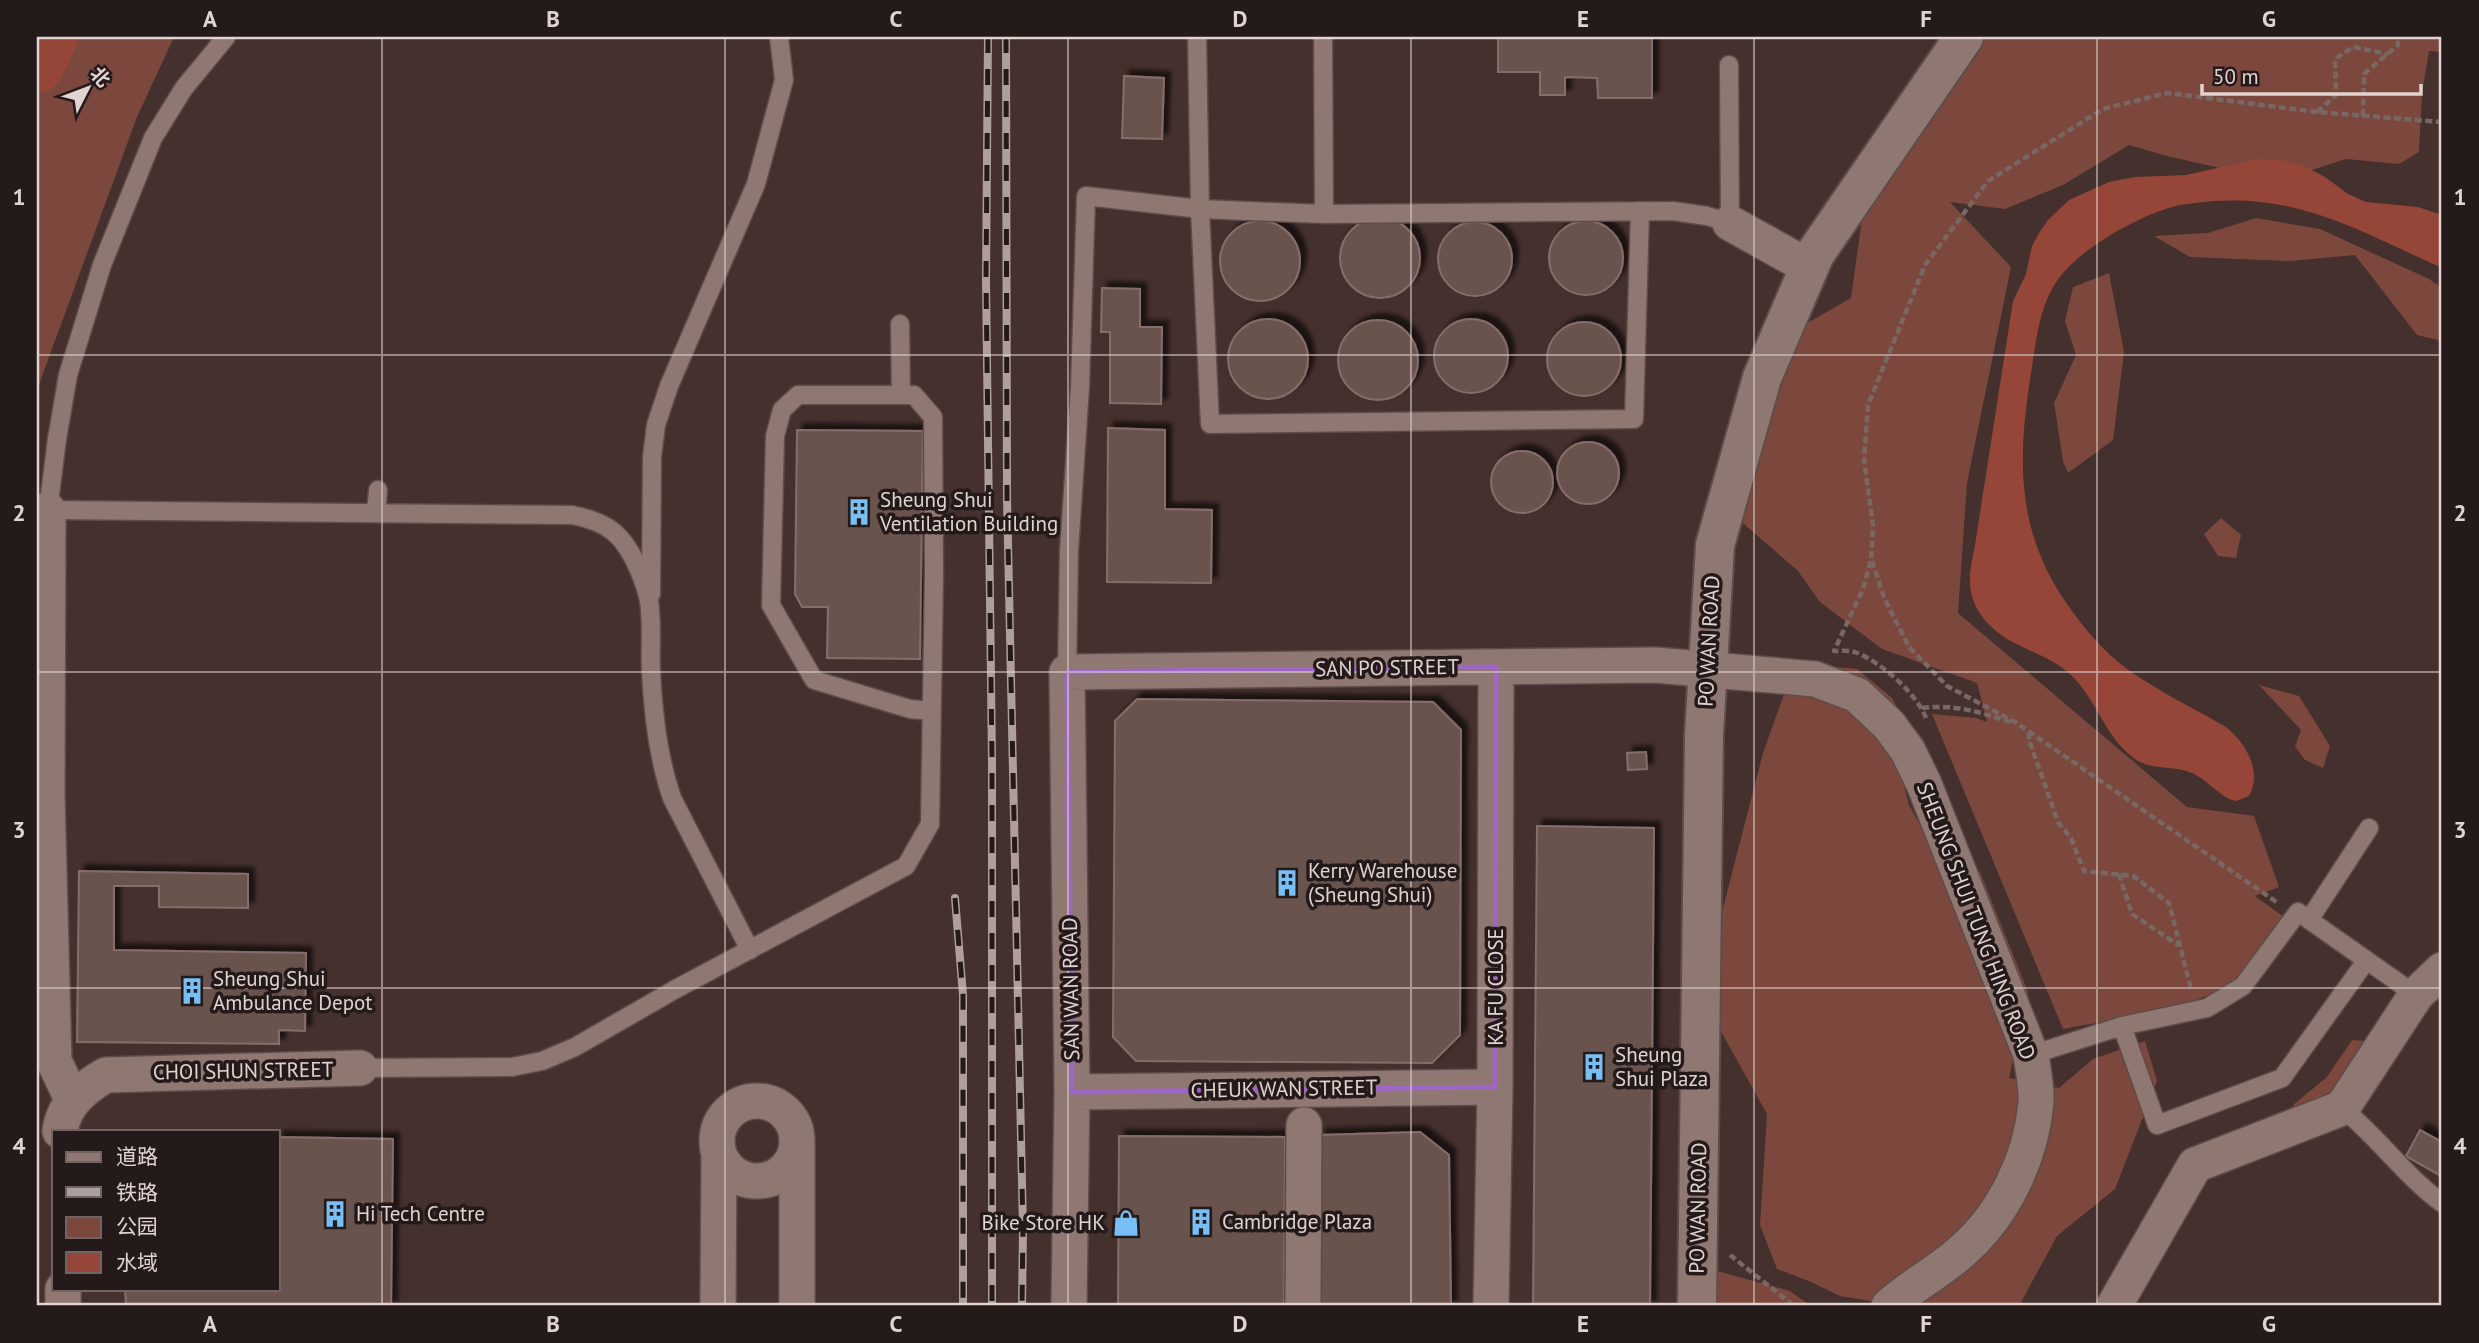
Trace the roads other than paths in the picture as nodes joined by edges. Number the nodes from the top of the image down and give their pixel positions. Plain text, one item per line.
1 (226, 37) edge
2 (779, 37) edge
3 (1197, 37) edge
4 (1323, 37) edge
5 (1963, 37) edge
6 (1729, 65) dead end
7 (1200, 208) junction
8 (1640, 211) junction
9 (1324, 214) junction
10 (1730, 223) junction
11 (1810, 267) junction
12 (900, 324) dead end
13 (901, 395) junction
14 (378, 490) dead end
15 (48, 510) junction
16 (376, 513) junction
17 (650, 608) junction
18 (1496, 667) junction
19 (1707, 668) junction
20 (1067, 672) junction
21 (931, 711) junction
22 (2369, 828) dead end
23 (2303, 918) junction
24 (750, 950) junction
25 (2366, 961) junction
26 (2442, 970) edge
27 (2416, 995) junction
28 (2122, 1026) junction
29 (2031, 1055) junction
30 (360, 1069) joint
31 (1495, 1087) junction
32 (1072, 1092) junction
33 (2342, 1108) junction
34 (66, 1115) edge
35 (1304, 1125) dead end
36 (797, 1146) junction
37 (719, 1156) junction
38 (2442, 1203) edge
39 (718, 1306) edge
40 (797, 1306) edge
41 (1069, 1306) edge
42 (1303, 1306) edge
43 (1491, 1306) edge
44 (1697, 1306) edge
45 (1889, 1306) edge
46 (2114, 1306) edge

1 - 15 lane
2 - 17 lane
3 - 7 lane
4 - 9 lane
5 - 11 street, PO WAN ROAD
6 - 10 lane
7 - 8 lane
7 - 9 lane
7 - 20 lane
8 - 9 lane
8 - 10 lane
10 - 11 street
11 - 19 street, PO WAN ROAD
12 - 13 lane
13 - 21 lane, CHOI SHUN STREET
13 - 21 lane
14 - 16 lane
15 - 16 lane
15 - 34 street
16 - 17 lane
17 - 24 lane
18 - 19 street, SAN PO STREET
18 - 20 street, SAN PO STREET
18 - 31 street, KA FU CLOSE
19 - 29 street, SHEUNG SHUI TUNG HING ROAD
19 - 44 street, PO WAN ROAD
20 - 32 street, SAN WAN ROAD
21 - 24 lane, CHOI SHUN STREET
22 - 23 lane
23 - 25 lane
23 - 28 lane
24 - 30 lane, CHOI SHUN STREET
25 - 27 lane
25 - 28 lane
26 - 27 street
27 - 33 street
28 - 29 lane
29 - 45 street, SHEUNG SHUI TUNG HING ROAD
30 - 34 street, CHOI SHUN STREET
31 - 32 street, CHEUK WAN STREET
31 - 43 street, KA FU CLOSE
32 - 41 street, SAN WAN ROAD
33 - 38 lane
33 - 46 street
35 - 42 street
36 - 37 street
36 - 37 street
36 - 40 street
37 - 39 street

